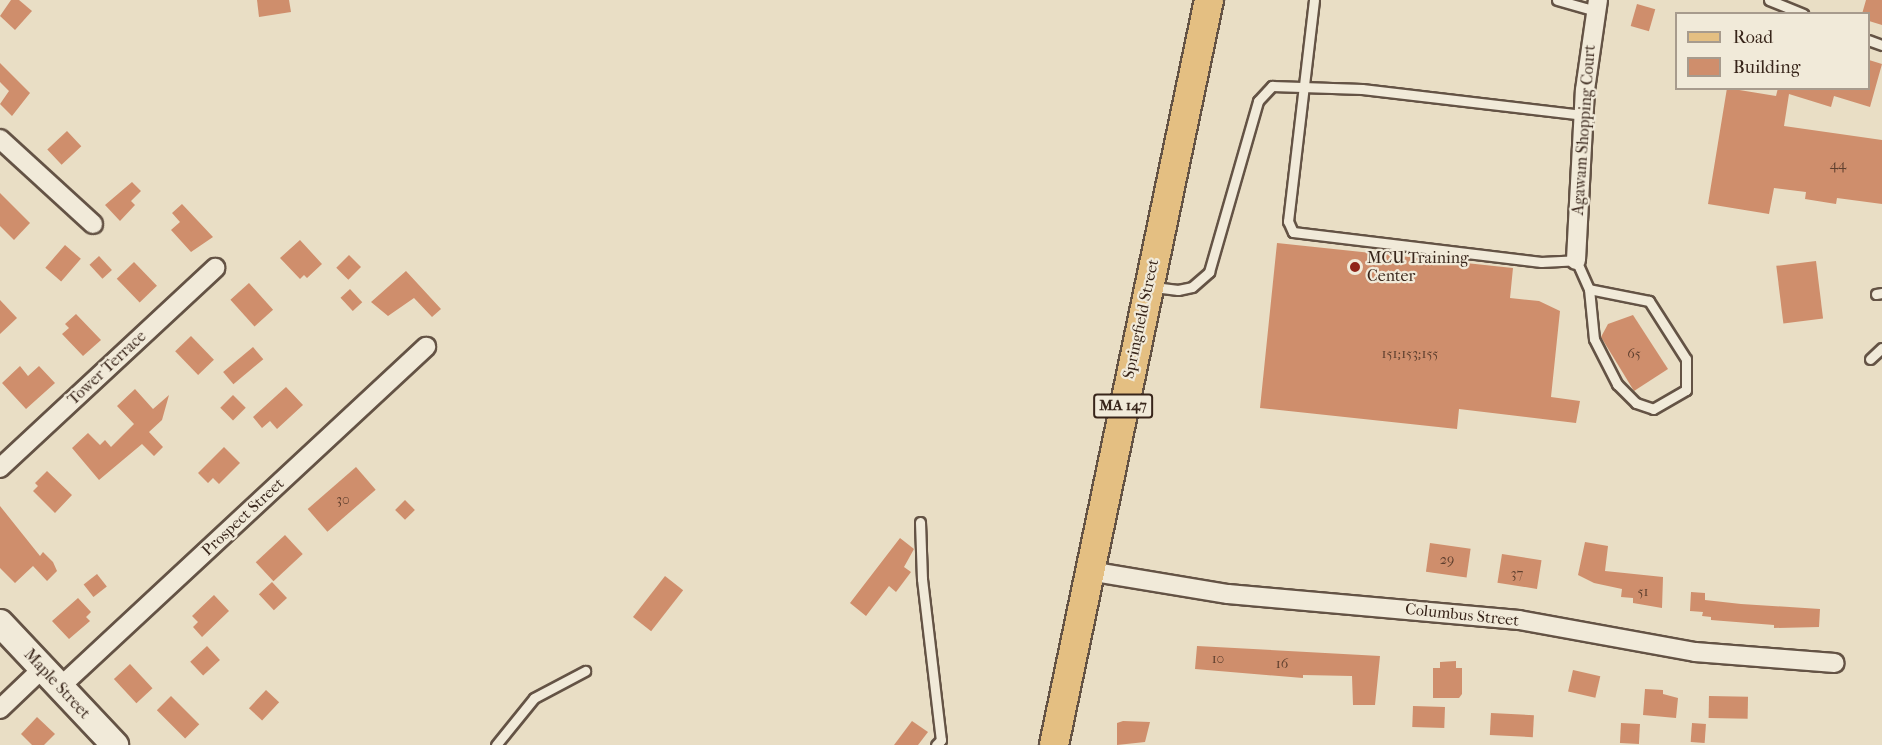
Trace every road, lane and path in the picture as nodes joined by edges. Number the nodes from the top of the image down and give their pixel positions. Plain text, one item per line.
1 (1209, 0) edge
2 (1314, 0) edge
3 (1557, 0) edge
4 (1769, 0) edge
5 (1597, 5) edge
6 (1798, 12) edge
7 (1302, 86) junction
8 (1584, 115) junction
9 (0, 139) edge
10 (93, 224) dead end
11 (1576, 260) junction
12 (215, 268) dead end
13 (1149, 286) junction
14 (1589, 289) junction
15 (426, 347) dead end
16 (1882, 348) edge
17 (1870, 359) dead end
18 (0, 468) edge
19 (920, 522) dead end
20 (1089, 572) junction
21 (0, 622) edge
22 (1835, 663) dead end
23 (43, 668) junction
24 (585, 671) dead end
25 (60, 687) junction
26 (0, 710) edge
27 (115, 745) edge
28 (496, 745) edge
29 (936, 745) edge
30 (1054, 745) edge

1 - 13 main road, Springfield Street / MA 147
2 - 7 lane
3 - 5 lane
4 - 6 lane
5 - 8 street, Agawam Shopping Court
7 - 8 lane
7 - 11 lane
7 - 13 lane
8 - 11 street, Agawam Shopping Court
9 - 10 street
11 - 14 lane
12 - 18 street, Tower Terrace
13 - 20 main road, Springfield Street / MA 147
14 - 14 lane
15 - 25 street, Prospect Street
16 - 17 lane
19 - 29 lane
20 - 22 street, Columbus Street
20 - 30 main road, Springfield Street / MA 147
21 - 23 main road, Maple Street
23 - 25 main road, Maple Street
23 - 26 street
24 - 28 lane
25 - 27 main road, Maple Street

